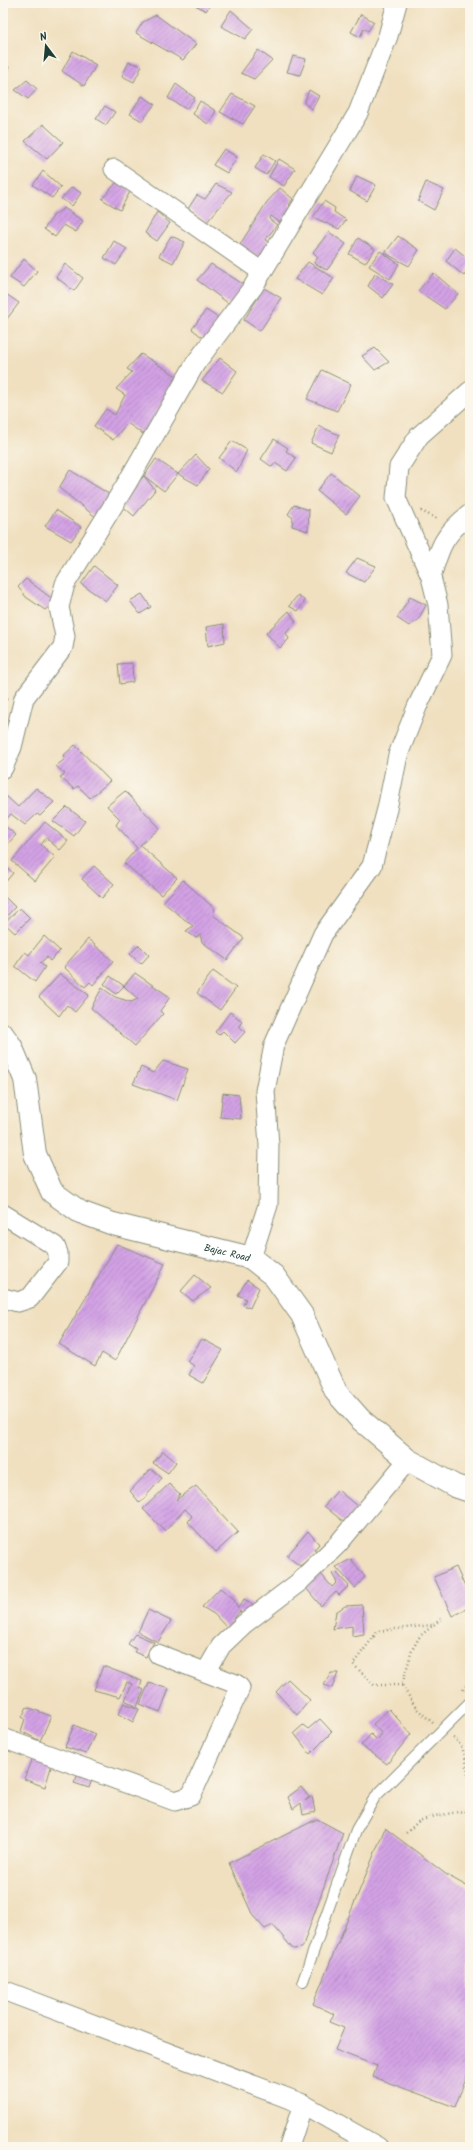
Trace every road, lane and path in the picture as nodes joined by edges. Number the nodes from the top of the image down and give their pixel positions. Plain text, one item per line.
1 (397, 3) edge
2 (114, 169) dead end
3 (262, 272) junction
4 (470, 391) edge
5 (396, 498) junction
6 (470, 514) edge
7 (454, 527) junction
8 (431, 577) junction
9 (3, 768) edge
10 (6, 1046) edge
11 (3, 1214) edge
12 (251, 1258) junction
13 (3, 1298) edge
14 (408, 1460) junction
15 (470, 1491) edge
16 (441, 1618) dead end
17 (433, 1625) junction
18 (158, 1654) dead end
19 (206, 1672) junction
20 (402, 1685) junction
21 (470, 1702) edge
22 (440, 1730) junction
23 (5, 1738) dead end
24 (470, 1797) edge
25 (470, 1810) edge
26 (406, 1833) dead end
27 (303, 1981) dead end
28 (3, 1990) edge
29 (303, 2104) junction
30 (289, 2147) edge
31 (378, 2147) edge

1 - 3 street
2 - 3 street
3 - 9 street
4 - 5 street
5 - 7 path
5 - 8 street
6 - 7 street
7 - 8 street
8 - 12 street
10 - 12 street, Bajac Road
11 - 13 street
12 - 14 street, Bajac Road
14 - 15 street, Bajac Road
14 - 19 street
16 - 17 path
17 - 20 path
17 - 20 path
18 - 19 street
19 - 23 street
20 - 22 path
21 - 22 lane
22 - 24 path
22 - 27 lane
25 - 26 path
28 - 29 street
29 - 30 street
29 - 31 street

